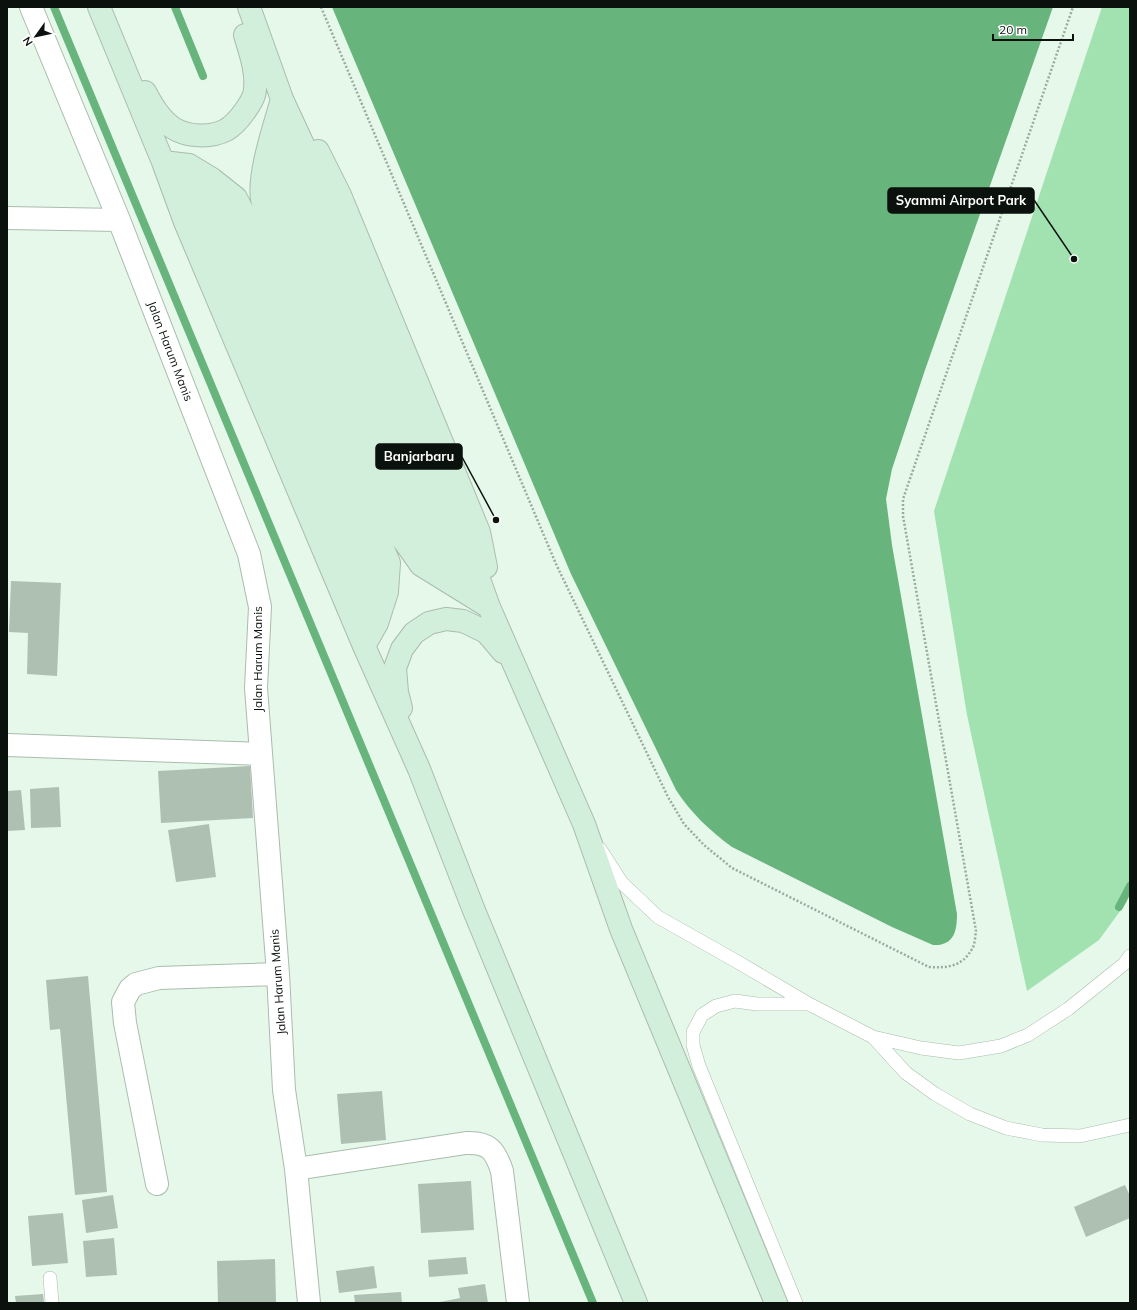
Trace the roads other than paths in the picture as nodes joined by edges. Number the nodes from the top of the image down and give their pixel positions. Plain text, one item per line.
1 (31, 7) edge
2 (100, 7) edge
3 (238, 7) edge
4 (249, 7) edge
5 (109, 30) junction
6 (282, 99) junction
7 (164, 162) junction
8 (7, 218) edge
9 (119, 220) junction
10 (489, 607) junction
11 (364, 646) junction
12 (518, 675) junction
13 (7, 746) edge
14 (261, 754) junction
15 (419, 769) junction
16 (584, 824) junction
17 (1130, 956) edge
18 (278, 974) junction
19 (809, 1004) junction
20 (873, 1037) junction
21 (1130, 1125) edge
22 (296, 1169) junction
23 (157, 1184) dead end
24 (50, 1278) dead end
25 (52, 1303) edge
26 (309, 1303) edge
27 (518, 1303) edge
28 (636, 1303) edge
29 (776, 1303) edge
30 (796, 1303) edge

1 - 9 street, Jalan Harum Manis
2 - 5 street
3 - 5 street
4 - 6 street
5 - 7 street
6 - 10 street
6 - 10 street
6 - 10 street
7 - 11 street
7 - 11 street
8 - 9 street
9 - 14 street, Jalan Harum Manis
10 - 12 street
11 - 15 street
12 - 15 street
12 - 16 street
13 - 14 street
14 - 18 street, Jalan Harum Manis
15 - 28 street
16 - 19 lane
16 - 29 street
17 - 20 lane
18 - 22 street, Jalan Harum Manis
18 - 23 street
19 - 20 lane
19 - 30 lane
20 - 21 lane
22 - 26 street, Jalan Harum Manis
22 - 27 street
24 - 25 lane

